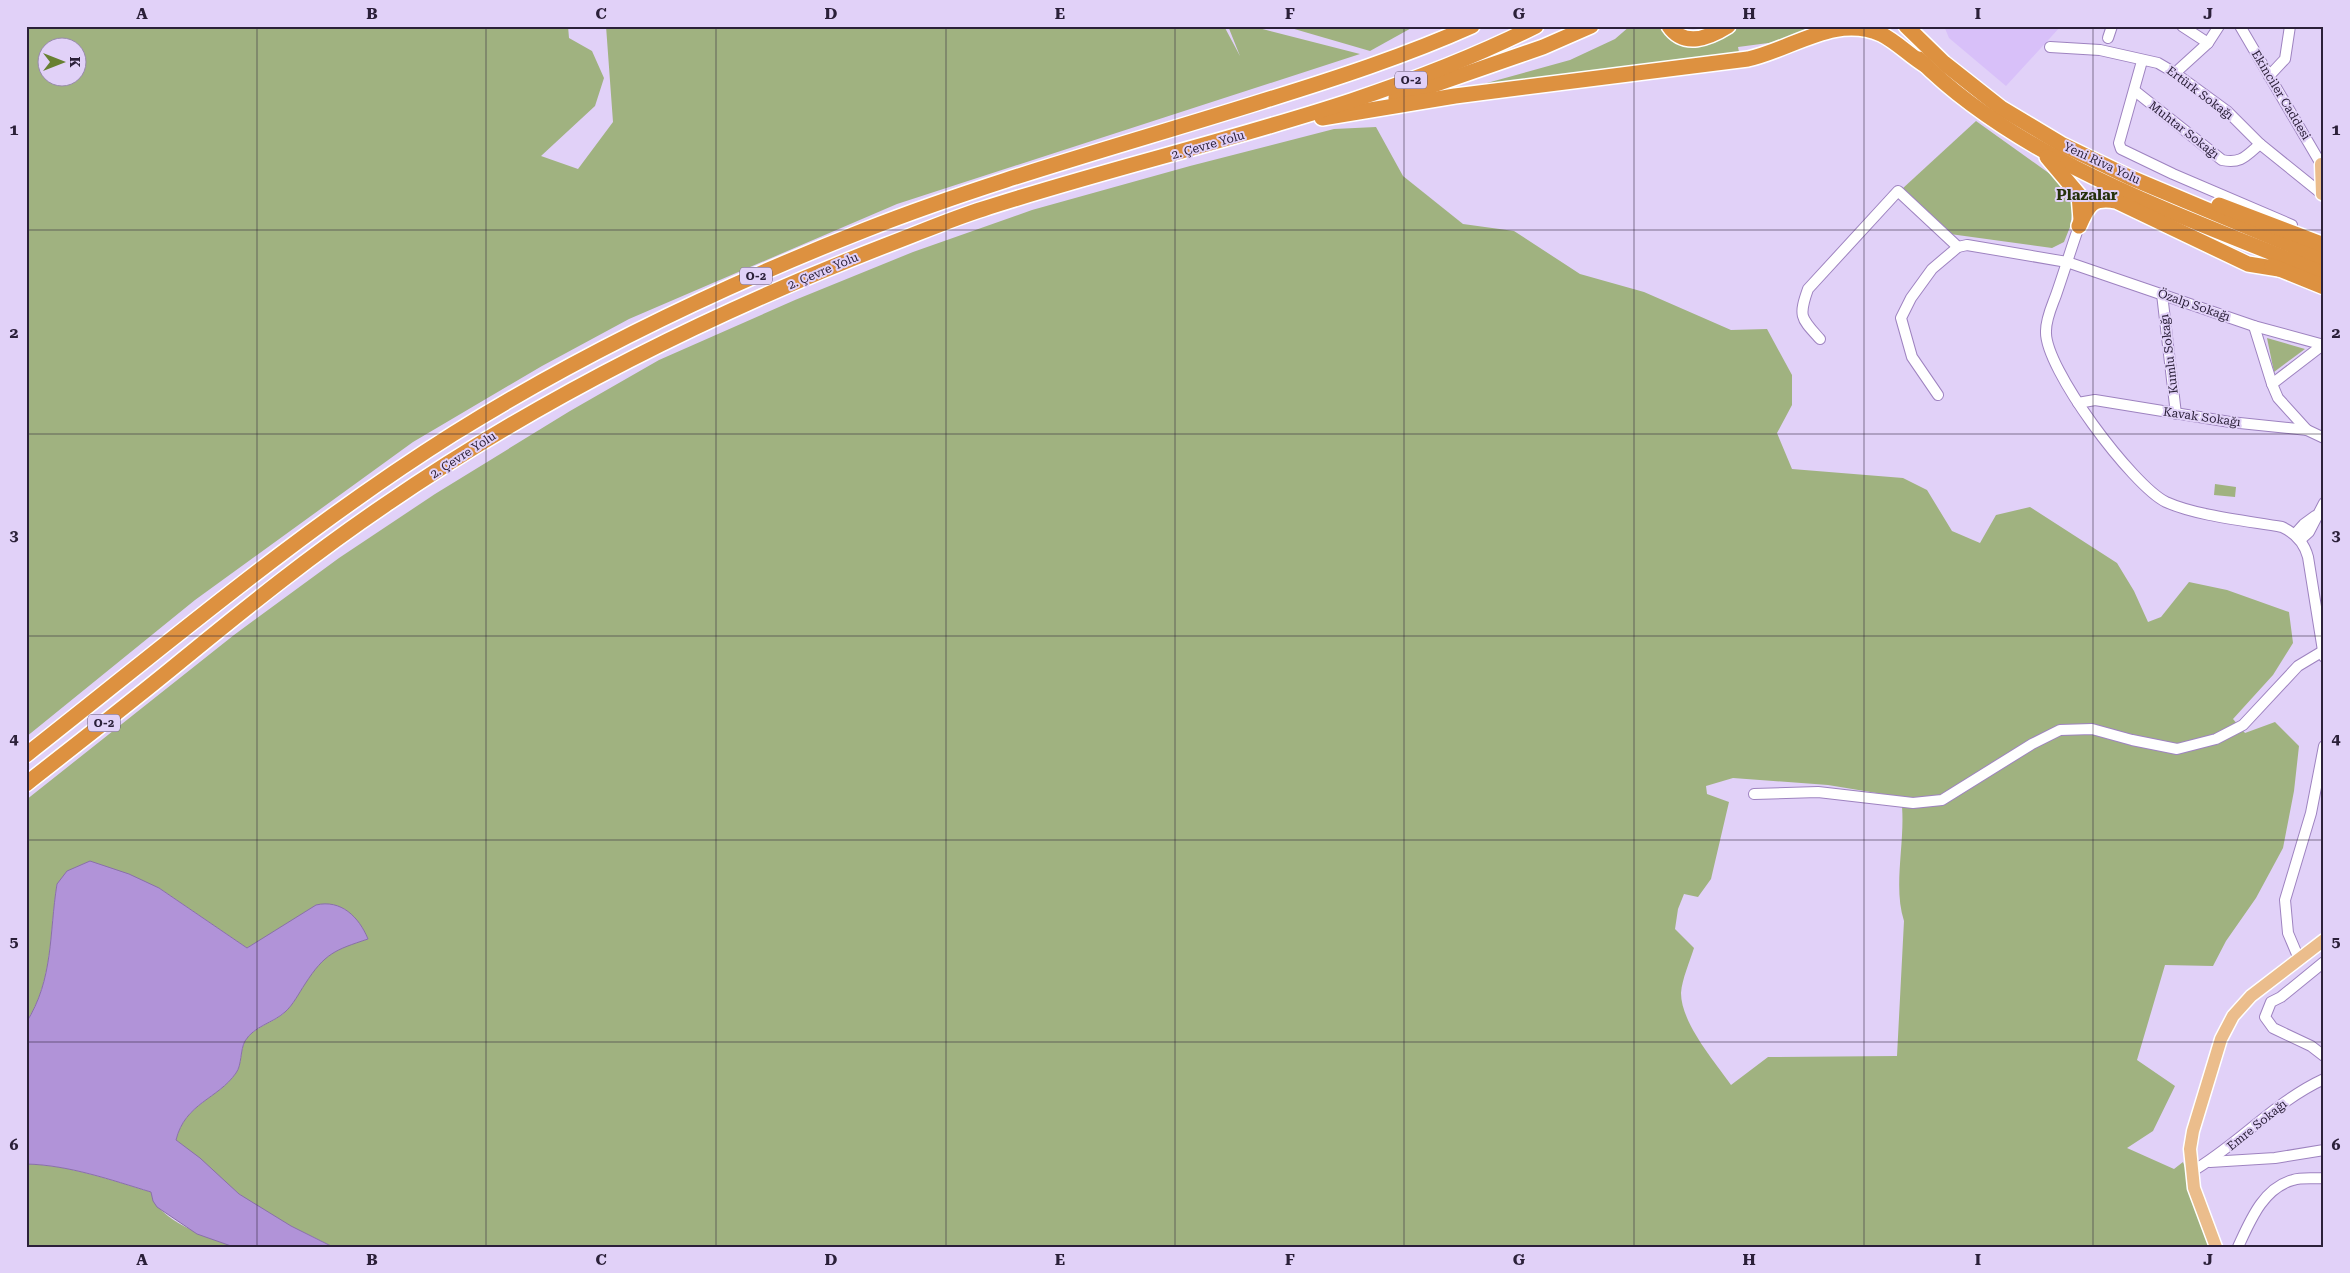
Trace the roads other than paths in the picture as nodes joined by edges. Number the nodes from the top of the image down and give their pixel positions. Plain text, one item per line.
1 (1452, 26) edge
2 (1472, 26) edge
3 (1536, 26) edge
4 (1591, 26) edge
5 (1669, 26) edge
6 (1728, 26) edge
7 (1888, 26) edge
8 (1906, 26) edge
9 (1920, 26) edge
10 (2112, 26) edge
11 (2182, 26) edge
12 (2219, 26) edge
13 (2240, 26) edge
14 (2290, 26) edge
15 (2108, 38) dead end
16 (2208, 43) junction
17 (2050, 47) dead end
18 (1412, 50) junction
19 (2142, 61) junction
20 (1944, 63) junction
21 (1925, 65) junction
22 (2175, 73) junction
23 (2269, 76) junction
24 (2135, 92) junction
25 (1342, 116) junction
26 (1283, 124) junction
27 (2260, 144) junction
28 (2042, 152) junction
29 (2091, 158) junction
30 (2323, 158) edge
31 (2323, 194) edge
32 (2147, 200) junction
33 (2079, 226) junction
34 (2322, 245) edge
35 (1958, 247) junction
36 (2324, 260) edge
37 (2067, 262) junction
38 (2279, 269) junction
39 (2324, 274) edge
40 (2324, 287) edge
41 (2162, 294) junction
42 (2254, 326) junction
43 (1820, 339) dead end
44 (2323, 345) edge
45 (2272, 384) junction
46 (1938, 395) dead end
47 (2078, 403) junction
48 (2176, 414) junction
49 (2307, 430) junction
50 (2324, 438) edge
51 (2324, 503) edge
52 (2282, 527) junction
53 (2306, 528) junction
54 (2297, 537) junction
55 (2307, 553) junction
56 (2323, 654) edge
57 (2324, 746) edge
58 (26, 755) edge
59 (26, 784) edge
60 (1754, 794) dead end
61 (2324, 940) edge
62 (2299, 959) junction
63 (2324, 962) edge
64 (2324, 1056) edge
65 (2324, 1079) edge
66 (2324, 1150) edge
67 (2209, 1162) junction
68 (2191, 1172) junction
69 (2324, 1178) edge
70 (2216, 1247) edge
71 (2238, 1247) edge

1 - 18 highway
2 - 18 highway, 2. Çevre Yolu / O-2
3 - 26 highway, 2. Çevre Yolu / O-2
4 - 25 highway
5 - 6 highway
7 - 21 highway
8 - 20 highway, Yeni Riva Yolu
9 - 20 highway
10 - 15 street
11 - 16 street
12 - 16 street
13 - 23 street, Ekinciler Caddesi
14 - 23 street
16 - 22 street
17 - 19 street, Ertürk Sokağı
18 - 58 highway, 2. Çevre Yolu / O-2
19 - 22 street, Ertürk Sokağı
19 - 24 street
20 - 29 highway, Yeni Riva Yolu
21 - 25 highway
21 - 28 highway
22 - 27 street, Ertürk Sokağı
23 - 30 street, Ekinciler Caddesi
24 - 27 street, Muhtar Sokağı
24 - 34 street
25 - 26 highway
26 - 59 highway, 2. Çevre Yolu / O-2
27 - 31 street, Ertürk Sokağı
28 - 32 highway
28 - 33 highway
29 - 34 highway
29 - 36 highway, Yeni Riva Yolu
30 - 31 main road
32 - 38 highway
32 - 39 highway
33 - 37 street
33 - 38 highway
35 - 37 street, Özalp Sokağı
35 - 43 street
35 - 46 street
37 - 41 street, Özalp Sokağı
37 - 47 street
38 - 40 highway
41 - 42 street, Özalp Sokağı
41 - 48 street, Kumlu Sokağı
42 - 44 street, Özalp Sokağı
42 - 45 street
44 - 45 street
45 - 49 street
47 - 48 street, Kavak Sokağı
47 - 52 street
48 - 49 street, Kavak Sokağı
49 - 50 street, Kavak Sokağı
51 - 53 street
52 - 53 street
52 - 54 street
53 - 54 street
53 - 55 street
54 - 55 street
55 - 56 street
56 - 60 street
57 - 62 street
61 - 62 main road
62 - 68 main road
63 - 64 street
65 - 67 street, Emre Sokağı
66 - 67 street
67 - 68 street, Emre Sokağı
68 - 70 main road
69 - 71 street

